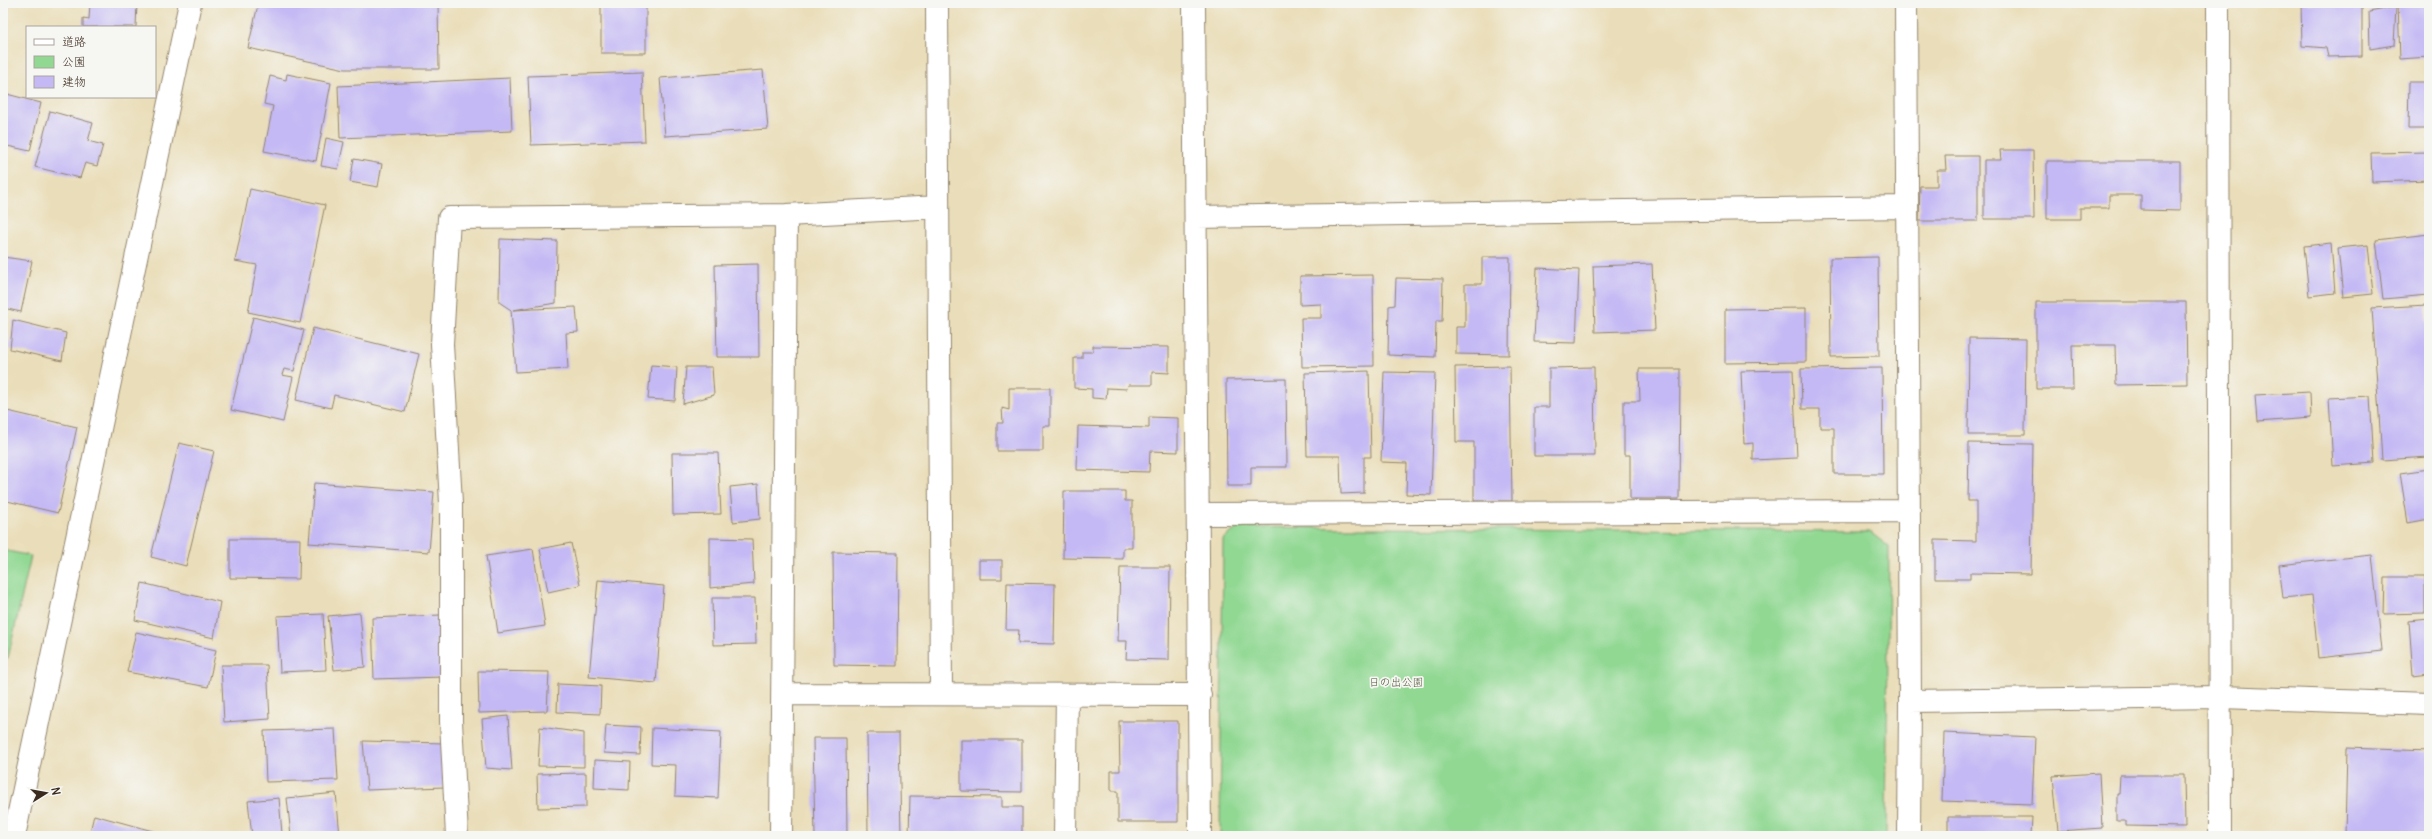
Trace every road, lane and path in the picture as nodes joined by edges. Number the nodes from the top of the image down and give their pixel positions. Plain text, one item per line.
1 (190, 3) edge
2 (937, 3) edge
3 (1194, 3) edge
4 (1906, 3) edge
5 (2218, 3) edge
6 (938, 207) junction
7 (1907, 207) junction
8 (786, 215) junction
9 (1196, 217) junction
10 (1909, 511) junction
11 (1198, 514) junction
12 (782, 694) junction
13 (941, 694) junction
14 (1067, 695) junction
15 (1200, 695) junction
16 (2221, 697) junction
17 (1910, 701) junction
18 (2429, 704) edge
19 (14, 836) edge
20 (457, 836) edge
21 (781, 836) edge
22 (1065, 836) edge
23 (1200, 836) edge
24 (1909, 836) edge
25 (2220, 836) edge

1 - 19 street
2 - 6 street
3 - 9 street
4 - 7 street
5 - 16 street
6 - 8 street
6 - 13 street
7 - 9 street
7 - 10 street
8 - 12 street
8 - 20 street
9 - 11 street
10 - 11 street
10 - 17 street
11 - 15 street
12 - 13 street
12 - 21 street
13 - 14 street
14 - 15 street
14 - 22 street
15 - 23 street
16 - 17 street
16 - 18 street
16 - 25 street
17 - 24 street

